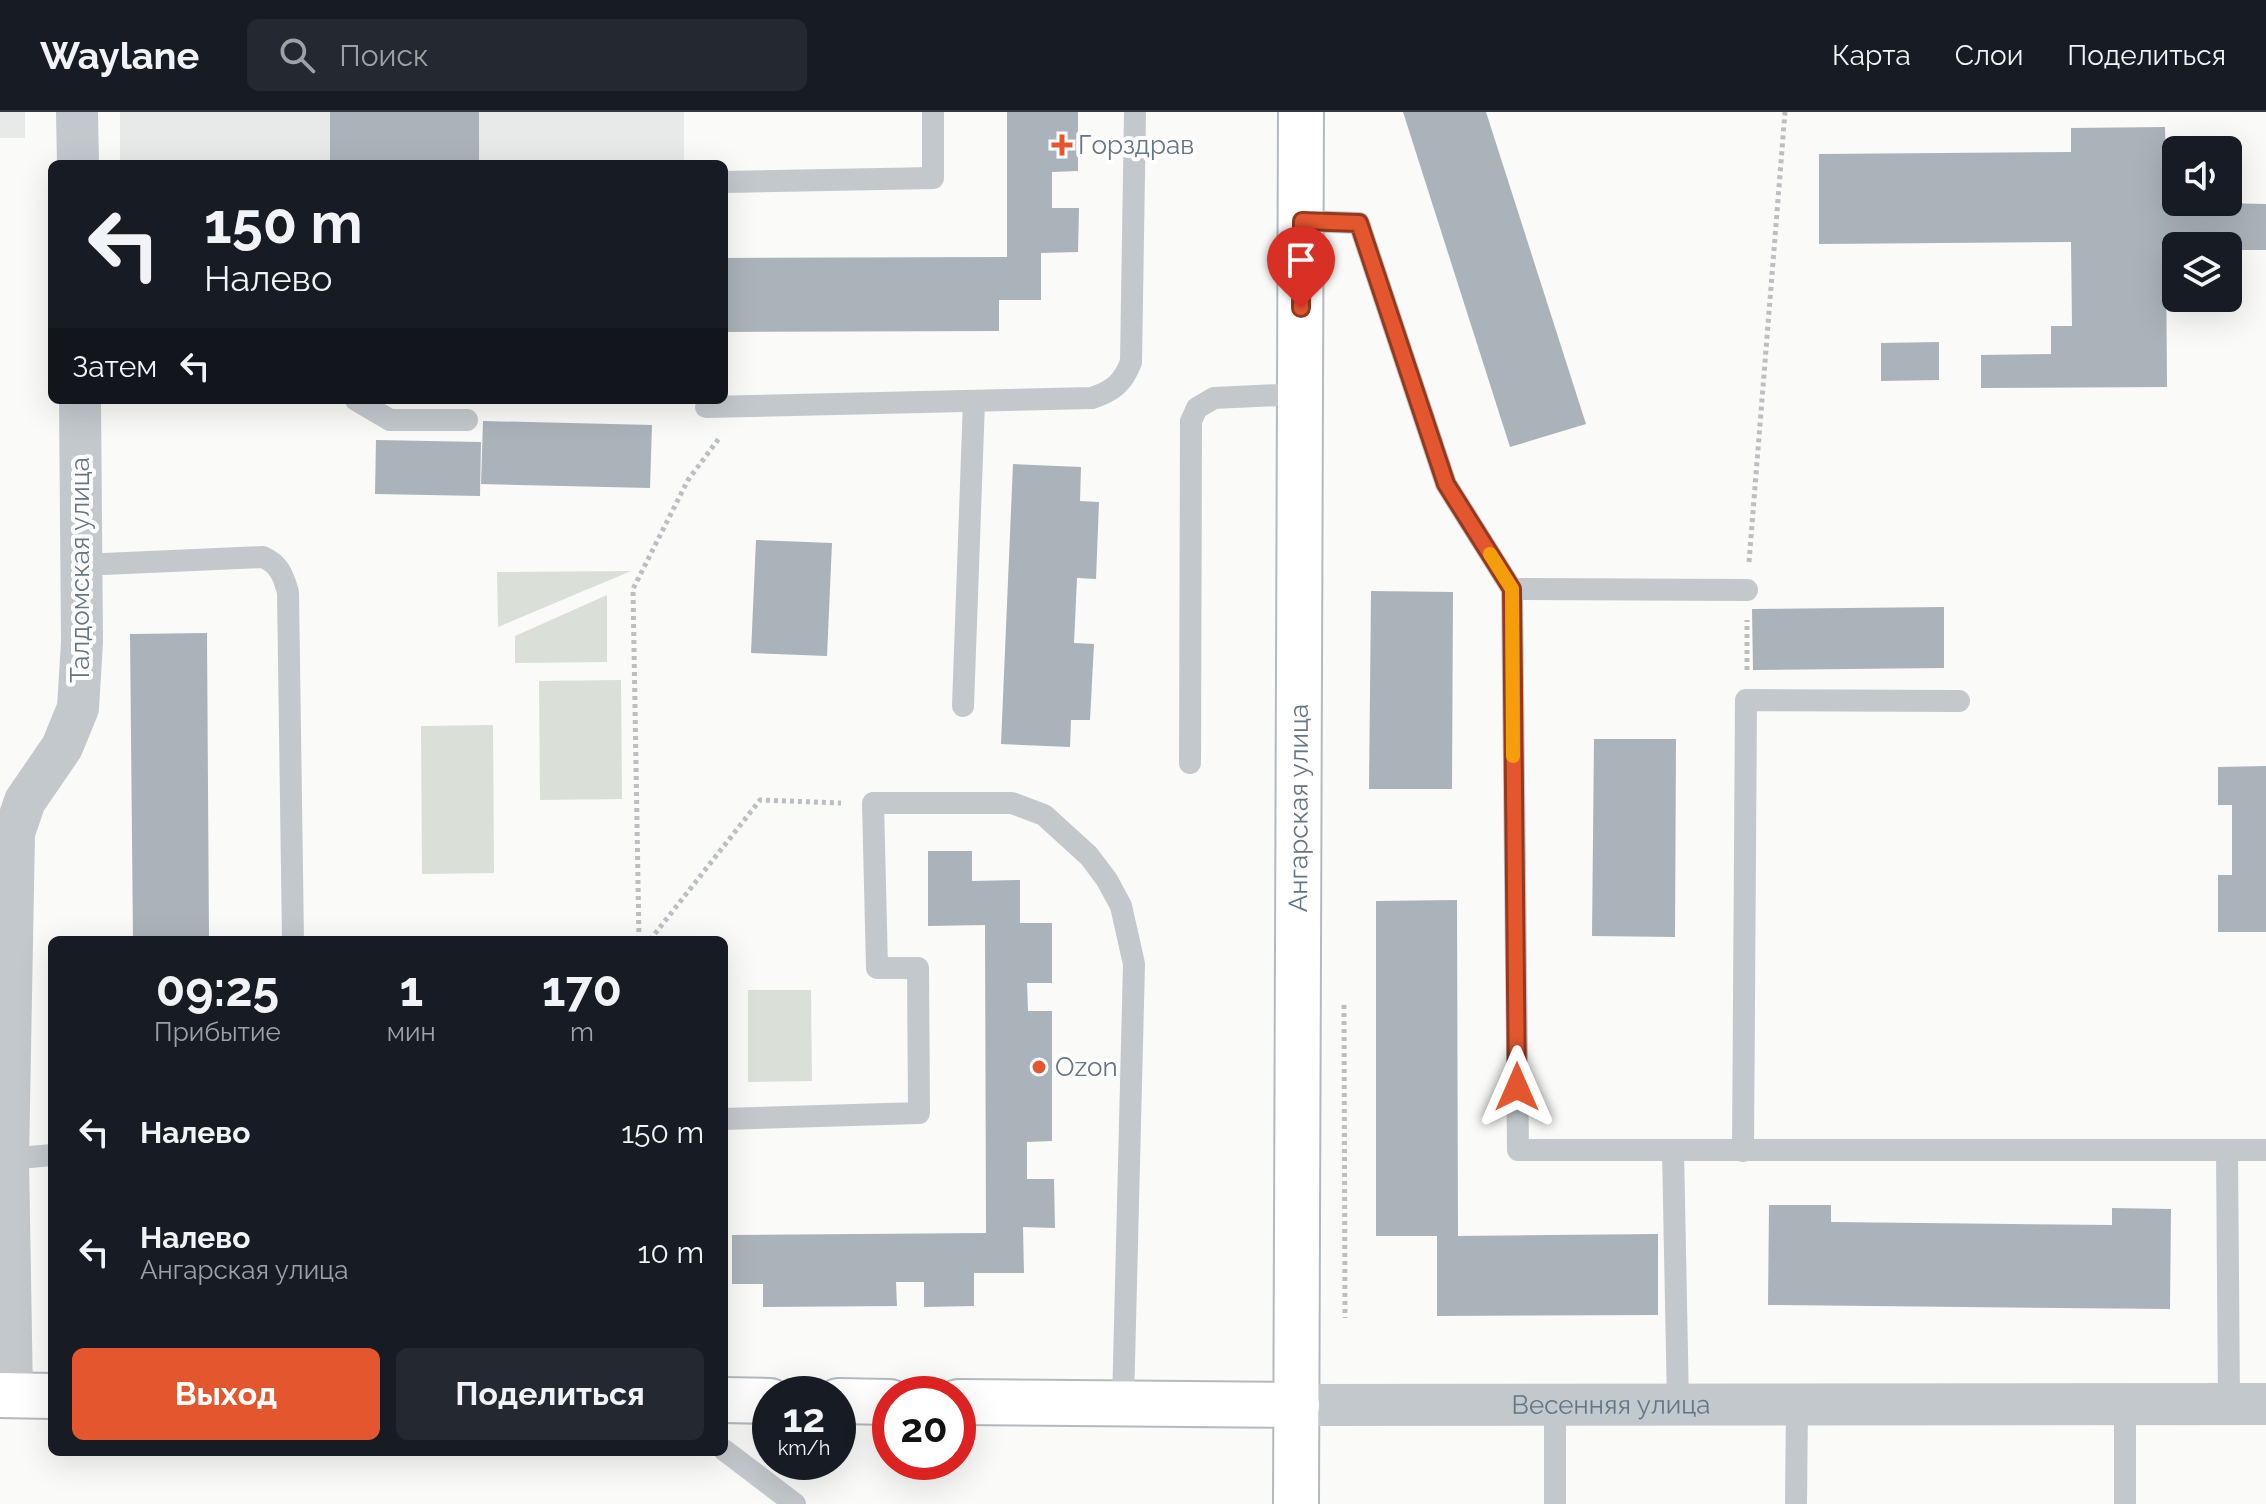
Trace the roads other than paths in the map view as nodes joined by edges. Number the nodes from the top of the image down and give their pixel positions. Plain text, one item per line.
1 (77, 112) edge
2 (933, 112) edge
3 (1135, 112) edge
4 (1301, 112) edge
5 (78, 160) edge
6 (728, 182) edge
7 (1302, 221) junction
8 (1301, 394) junction
9 (974, 401) junction
10 (80, 404) edge
11 (363, 404) edge
12 (706, 407) dead end
13 (467, 420) dead end
14 (81, 565) junction
15 (1512, 589) junction
16 (1747, 590) road end
17 (1959, 701) dead end
18 (963, 706) dead end
19 (1190, 763) dead end
20 (293, 936) edge
21 (728, 1119) edge
22 (1673, 1150) junction
23 (2227, 1150) junction
24 (2266, 1150) edge
25 (1743, 1151) junction
26 (48, 1155) edge
27 (8, 1159) junction
28 (21, 1395) edge
29 (728, 1400) edge
30 (752, 1401) edge
31 (976, 1402) edge
32 (1123, 1403) junction
33 (1678, 1404) junction
34 (1797, 1404) junction
35 (2125, 1404) junction
36 (2247, 1404) edge
37 (1297, 1405) junction
38 (1555, 1405) junction
39 (728, 1453) edge
40 (795, 1504) edge
41 (1296, 1504) edge
42 (1555, 1504) edge
43 (1796, 1504) edge
44 (2125, 1504) edge

1 - 5 street
2 - 6 lane
3 - 9 lane
4 - 7 street, Ангарская улица
7 - 8 street, Ангарская улица
7 - 15 lane
8 - 19 lane
8 - 37 street, Ангарская улица
9 - 12 lane
9 - 18 lane
10 - 14 street, Талдомская улица
11 - 13 lane
14 - 20 lane
14 - 27 street, Талдомская улица
15 - 16 lane
15 - 22 lane
17 - 25 lane
21 - 32 lane
22 - 25 lane
22 - 33 lane
23 - 24 lane
23 - 25 lane
23 - 36 lane
26 - 27 lane
27 - 28 street, Талдомская улица
29 - 30 street
31 - 32 street, Весенняя улица
32 - 37 street, Весенняя улица
33 - 34 street, Весенняя улица
33 - 38 street, Весенняя улица
34 - 35 street, Весенняя улица
34 - 43 lane
35 - 36 street, Весенняя улица
35 - 44 lane
37 - 38 street, Весенняя улица
37 - 41 street, Ангарская улица
38 - 42 lane
39 - 40 lane

